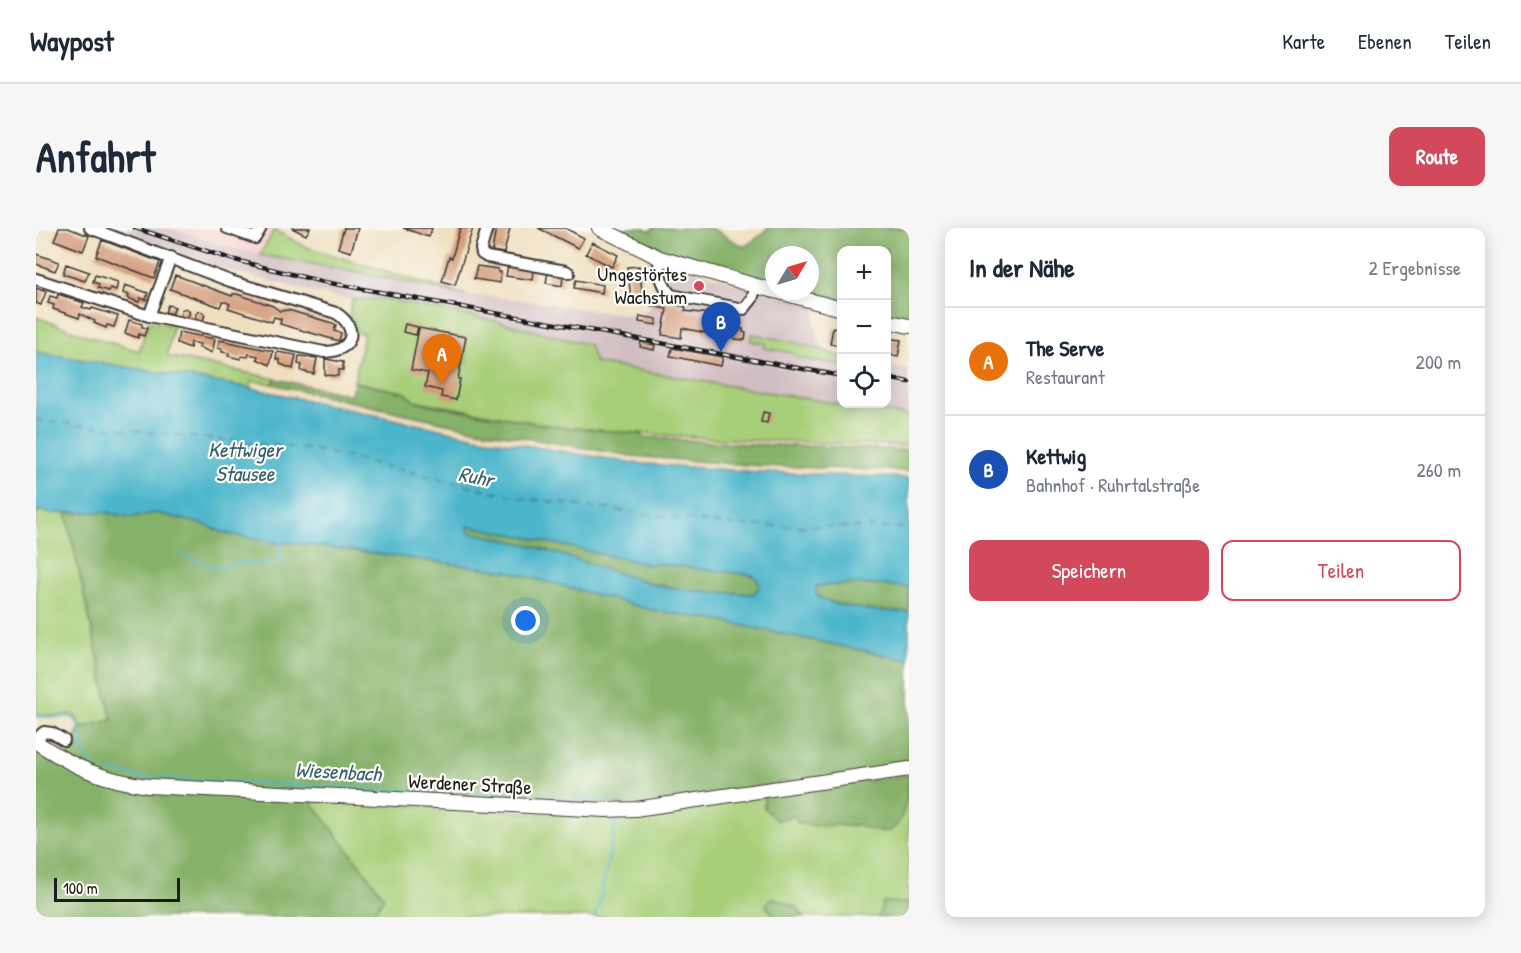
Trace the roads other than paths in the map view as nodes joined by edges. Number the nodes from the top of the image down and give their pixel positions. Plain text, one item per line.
1 (90, 228) edge
2 (227, 228) edge
3 (261, 228) edge
4 (487, 228) edge
5 (599, 228) edge
6 (171, 257) junction
7 (660, 258) junction
8 (569, 273) dead end
9 (36, 279) edge
10 (756, 286) junction
11 (765, 288) edge
12 (808, 300) edge
13 (837, 308) edge
14 (149, 316) junction
15 (891, 322) edge
16 (909, 326) edge
17 (36, 740) edge
18 (64, 740) dead end
19 (909, 769) edge

1 - 6 street
2 - 3 street
4 - 8 street
5 - 7 main road
6 - 14 street
6 - 14 street
7 - 10 main road
7 - 10 street
9 - 14 street
10 - 11 main road
12 - 13 main road
15 - 16 main road
17 - 18 street
17 - 19 main road, Werdener Straße

